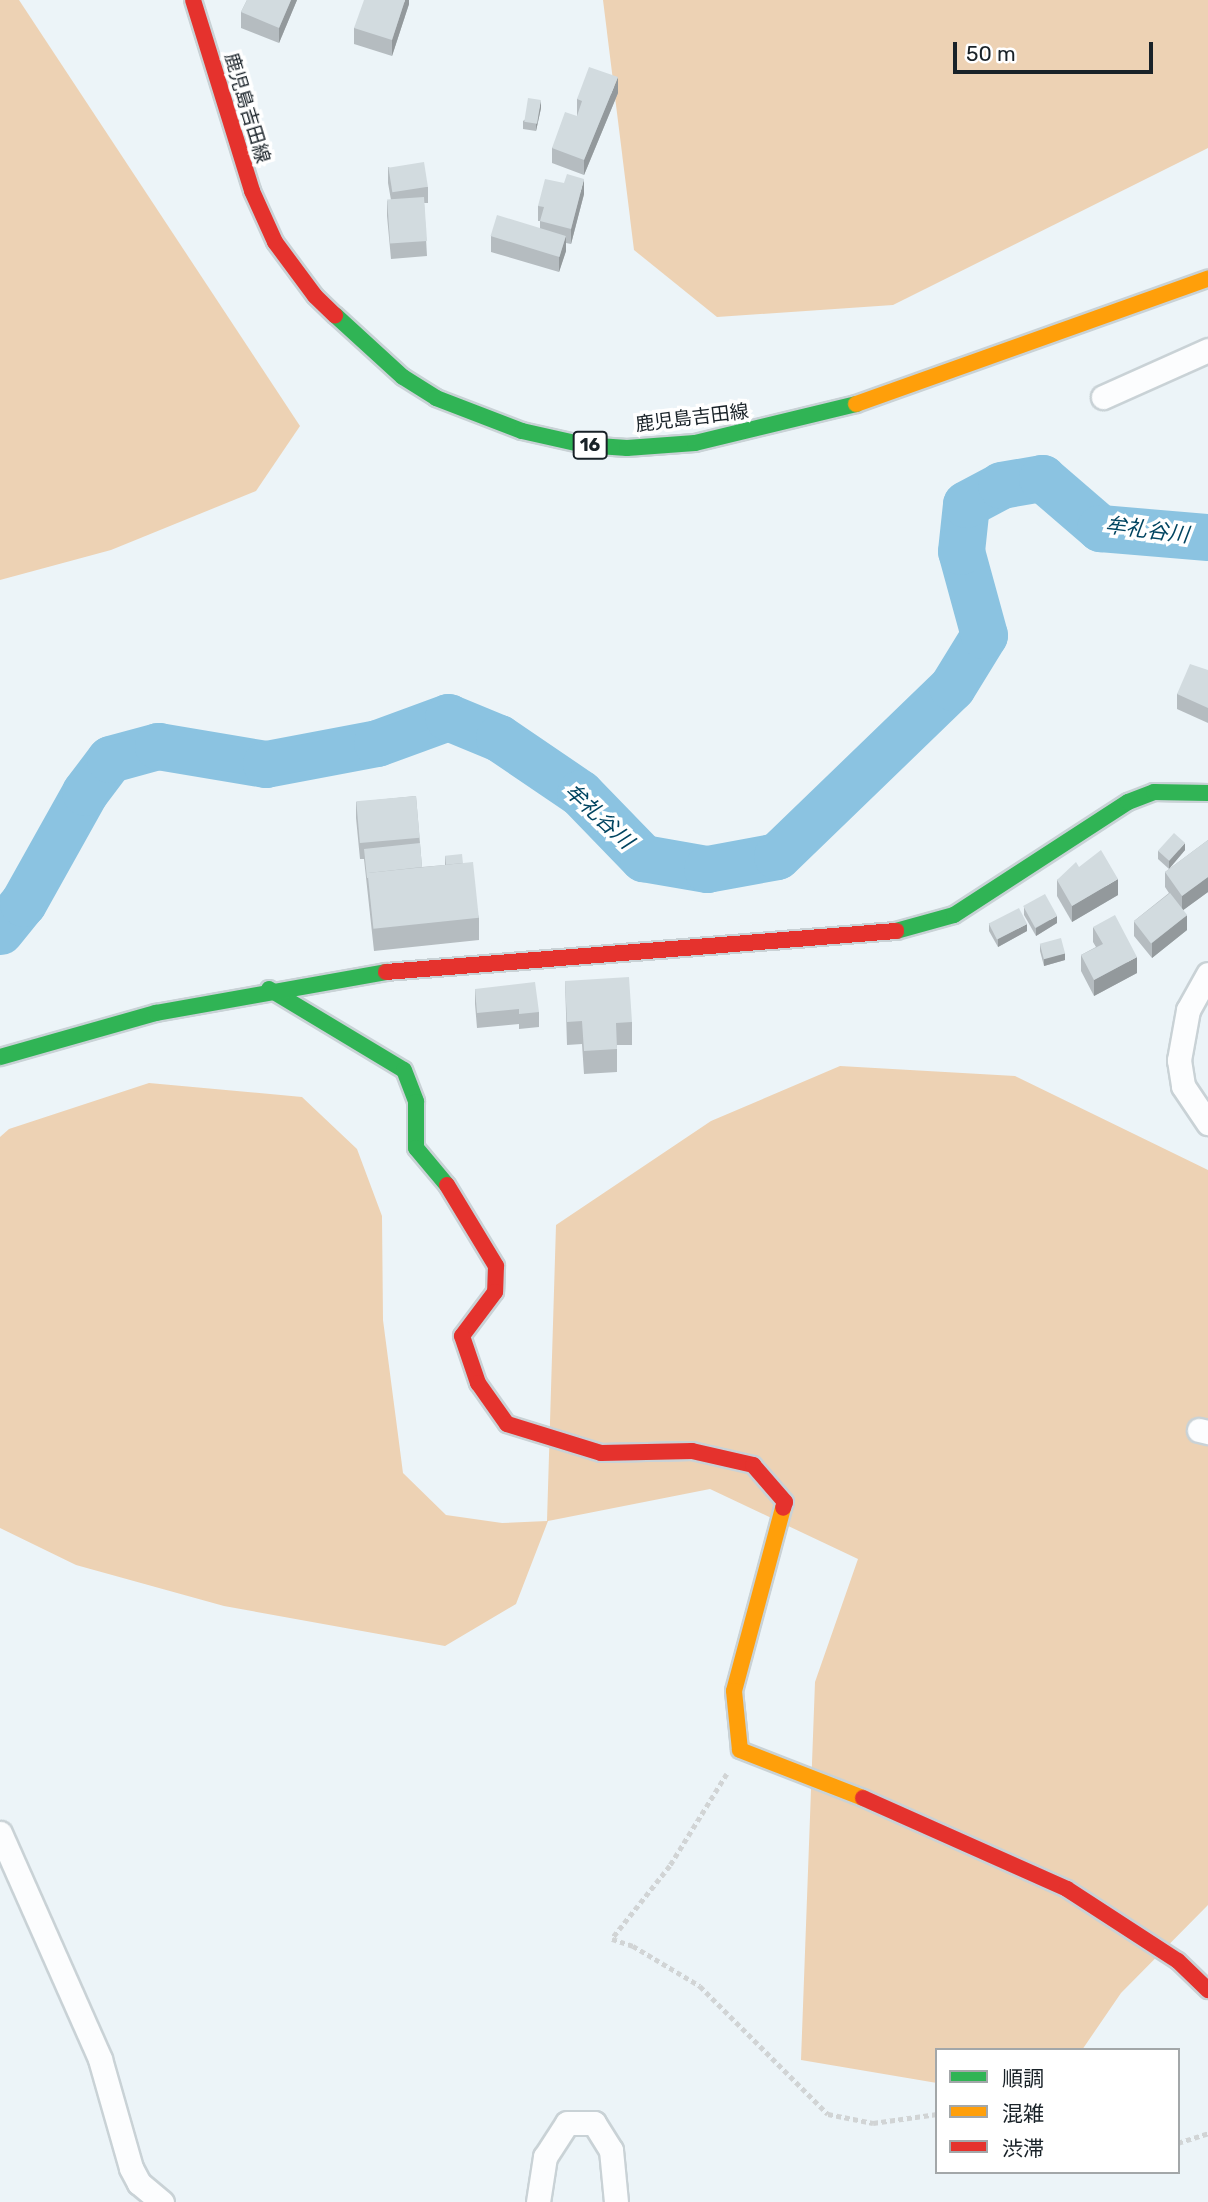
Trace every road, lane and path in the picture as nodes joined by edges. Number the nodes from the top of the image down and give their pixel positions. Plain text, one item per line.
1 (192, 0) edge
2 (1208, 279) edge
3 (1208, 350) edge
4 (1103, 397) dead end
5 (1208, 793) edge
6 (1208, 974) edge
7 (269, 989) junction
8 (0, 1057) edge
9 (1208, 1123) edge
10 (740, 1750) junction
11 (0, 1833) edge
12 (1208, 1990) edge
13 (935, 2114) edge
14 (1208, 2133) edge
15 (1180, 2142) edge
16 (162, 2202) edge
17 (538, 2202) edge
18 (615, 2202) edge

1 - 2 street, 鹿児島吉田線 / 16
3 - 4 street
5 - 7 street
6 - 9 street
7 - 8 street
7 - 10 street
10 - 12 street
10 - 13 path
11 - 16 street
14 - 15 path
17 - 18 street

